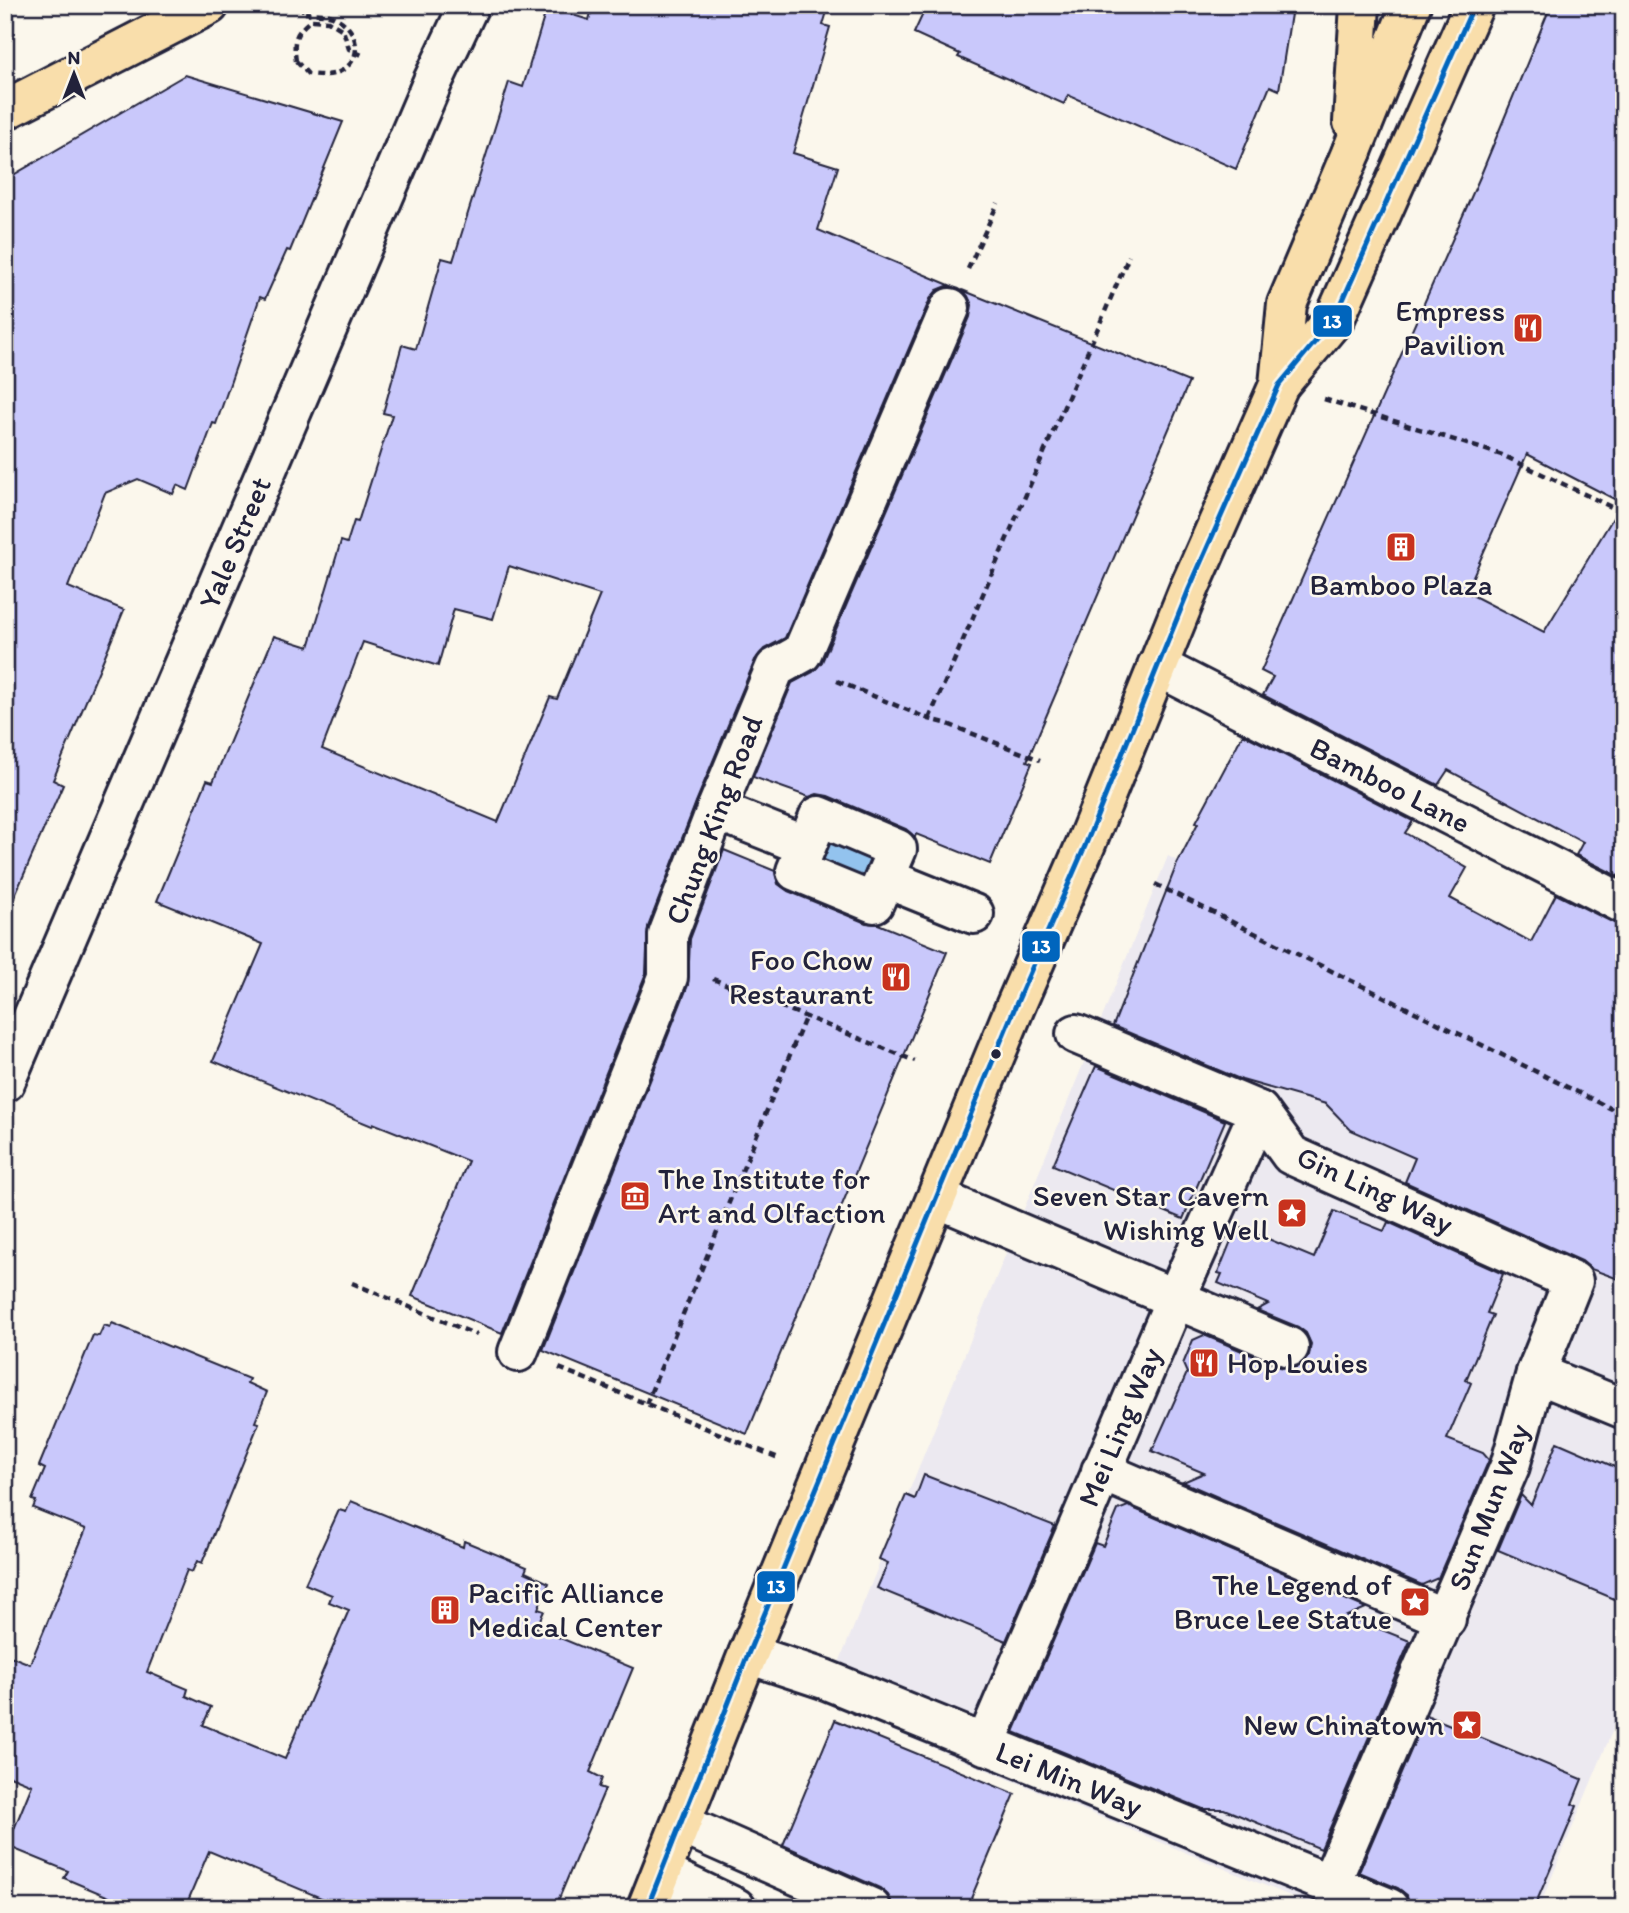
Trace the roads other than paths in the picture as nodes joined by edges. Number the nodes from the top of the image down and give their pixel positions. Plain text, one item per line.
1 (209, 5) edge
2 (469, 5) edge
3 (1360, 5) edge
4 (1412, 5) edge
5 (1474, 5) edge
6 (5, 110) edge
7 (1352, 151) junction
8 (950, 309) road end
9 (1279, 385) junction
10 (1157, 666) junction
11 (716, 810) junction
12 (1624, 904) edge
13 (974, 914) dead end
14 (1076, 1034) dead end
15 (5, 1083) edge
16 (1259, 1111) junction
17 (937, 1198) junction
18 (1573, 1281) joint
19 (1175, 1300) junction
20 (1289, 1347) dead end
21 (518, 1352) road end
22 (1536, 1373) junction
23 (1624, 1409) edge
24 (1101, 1471) junction
25 (1446, 1619) junction
26 (748, 1654) junction
27 (985, 1745) junction
28 (681, 1824) junction
29 (662, 1872) junction
30 (1330, 1884) junction
31 (647, 1908) edge
32 (736, 1908) edge
33 (871, 1908) edge
34 (1389, 1908) edge

1 - 6 main road
2 - 15 street, Yale Street
3 - 7 main road
4 - 7 main road
5 - 9 main road
7 - 9 main road
8 - 11 street, Chung King Road
9 - 10 main road
10 - 12 street, Bamboo Lane
10 - 17 main road
11 - 13 street
11 - 21 street, Chung King Road
14 - 16 street
16 - 18 street, Gin Ling Way
16 - 19 street, Mei Ling Way
17 - 19 street
17 - 26 main road
18 - 22 street, Sun Mun Way
19 - 20 street
19 - 24 street, Mei Ling Way
22 - 23 street
22 - 25 street, Sun Mun Way
24 - 25 street
24 - 27 street, Mei Ling Way
25 - 30 street, Sun Mun Way
26 - 27 street, Lei Min Way
26 - 28 main road
27 - 30 street, Lei Min Way
28 - 29 main road
28 - 33 street
29 - 31 main road
29 - 32 street
30 - 34 street, Lei Min Way

